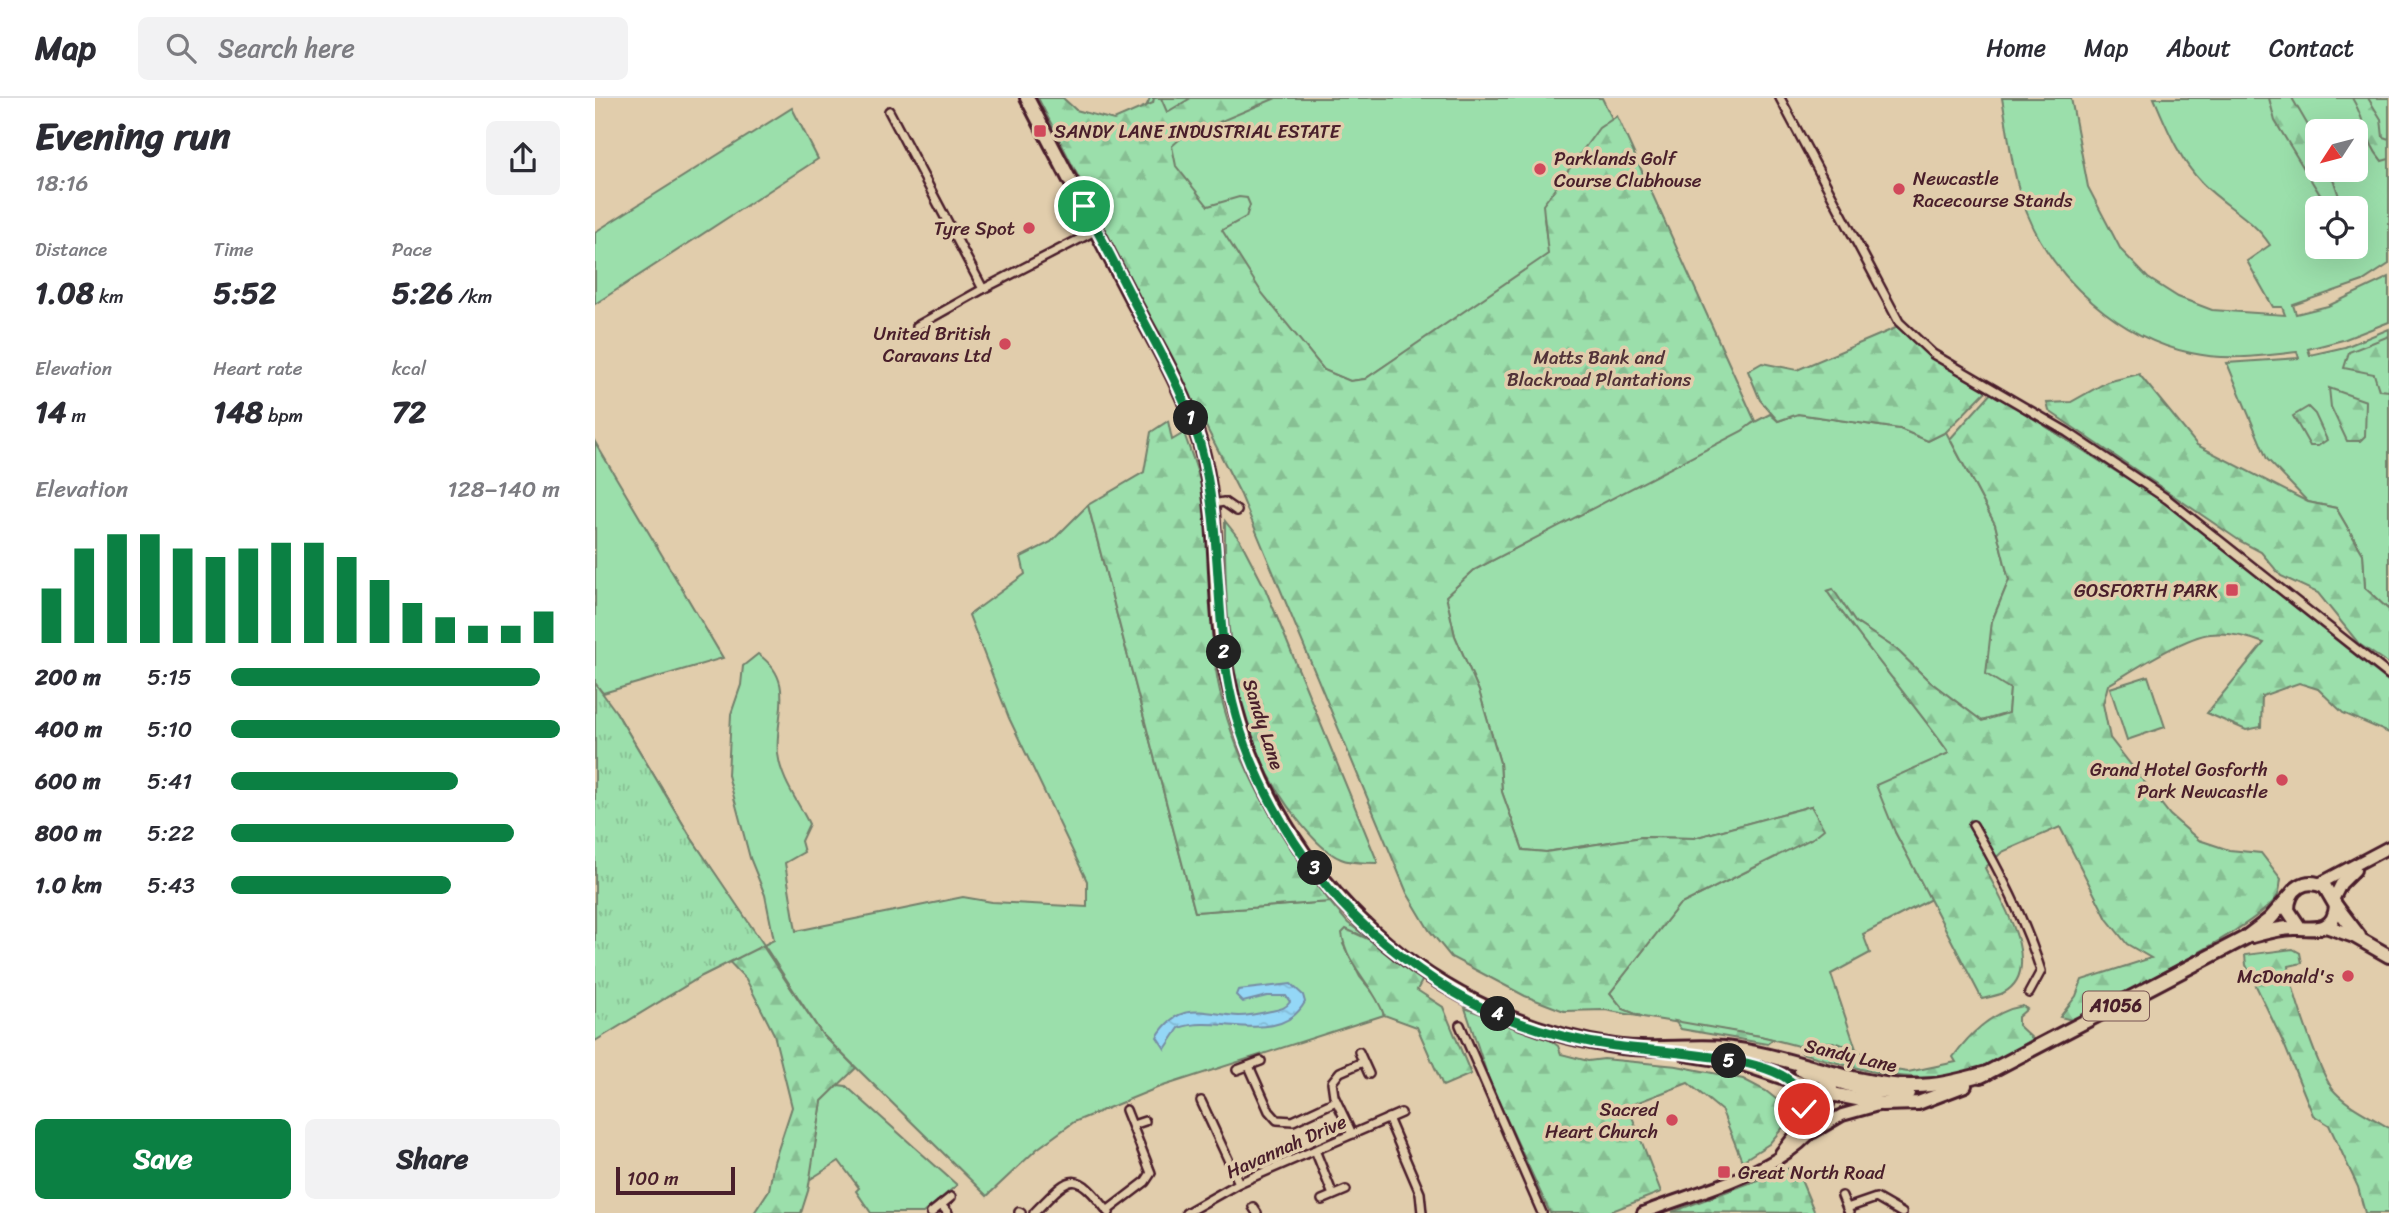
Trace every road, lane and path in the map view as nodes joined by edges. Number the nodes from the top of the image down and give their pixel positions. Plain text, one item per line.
1 (1027, 98) edge
2 (1780, 98) edge
3 (889, 111) dead end
4 (1097, 230) junction
5 (983, 289) junction
6 (917, 326) dead end
7 (1212, 504) junction
8 (1237, 511) dead end
9 (2389, 675) edge
10 (1973, 825) dead end
11 (2389, 847) edge
12 (2365, 862) junction
13 (2319, 884) junction
14 (2290, 896) junction
15 (2335, 902) junction
16 (2326, 926) junction
17 (2300, 928) junction
18 (2245, 938) junction
19 (2367, 943) junction
20 (2389, 956) edge
21 (2029, 993) dead end
22 (1460, 1026) dead end
23 (1654, 1049) junction
24 (1359, 1052) dead end
25 (1758, 1053) junction
26 (1261, 1061) dead end
27 (1363, 1062) junction
28 (1249, 1066) junction
29 (1237, 1070) dead end
30 (1987, 1073) junction
31 (1369, 1074) dead end
32 (1789, 1079) junction
33 (1943, 1084) junction
34 (1827, 1088) junction
35 (1201, 1101) dead end
36 (1336, 1101) junction
37 (1882, 1104) junction
38 (1126, 1110) dead end
39 (1219, 1112) dead end
40 (1401, 1113) dead end
41 (1208, 1117) junction
42 (1388, 1118) junction
43 (1145, 1121) dead end
44 (1133, 1125) junction
45 (1805, 1132) junction
46 (1352, 1134) junction
47 (1315, 1150) junction
48 (1239, 1183) junction
49 (1346, 1190) dead end
50 (1333, 1195) junction
51 (1842, 1196) dead end
52 (951, 1197) dead end
53 (1322, 1200) dead end
54 (941, 1205) junction
55 (1848, 1211) edge
56 (1108, 1212) edge
57 (931, 1213) edge
58 (948, 1213) edge
59 (1034, 1213) edge
60 (1187, 1213) edge
61 (1422, 1213) edge
62 (1542, 1213) edge
63 (1643, 1213) edge
64 (1902, 1213) edge

1 - 4 main road, Sandy Lane / A1056
2 - 9 street
3 - 5 street
4 - 5 street
4 - 7 main road, Sandy Lane / A1056
5 - 6 street
7 - 8 street
7 - 23 main road, Sandy Lane / A1056
10 - 21 street
11 - 12 main road
12 - 13 main road
12 - 15 main road
13 - 14 main road
13 - 15 main road
14 - 17 main road
14 - 18 main road, A1056
15 - 16 main road
15 - 19 main road
16 - 17 main road
16 - 19 main road
17 - 18 main road, A1056
18 - 30 main road, A1056
19 - 20 main road
22 - 62 street
23 - 25 main road, Sandy Lane / A1056
23 - 32 main road, Sandy Lane / A1056
24 - 27 street
25 - 33 main road, Sandy Lane / A1056
25 - 34 main road
26 - 28 street
27 - 31 street
27 - 36 street
28 - 29 street
28 - 36 street
30 - 33 main road, Sandy Lane / A1056
30 - 37 main road, Sandy Lane / A1056
32 - 34 main road, Sandy Lane / A1056
32 - 45 main road
33 - 34 main road
34 - 37 main road, Sandy Lane / A1056
34 - 45 main road
35 - 41 street
36 - 46 street
37 - 45 main road
38 - 44 street
39 - 41 street
40 - 42 street, Havannah Drive
41 - 48 street
42 - 46 street, Havannah Drive
42 - 61 street
43 - 44 street
44 - 56 street
45 - 63 main road
46 - 47 street, Havannah Drive
47 - 48 street, Havannah Drive
47 - 50 street
48 - 60 street, Havannah Drive
49 - 50 street
50 - 53 street
51 - 55 street
52 - 54 street
54 - 57 street
54 - 58 street
55 - 64 street
56 - 59 street

